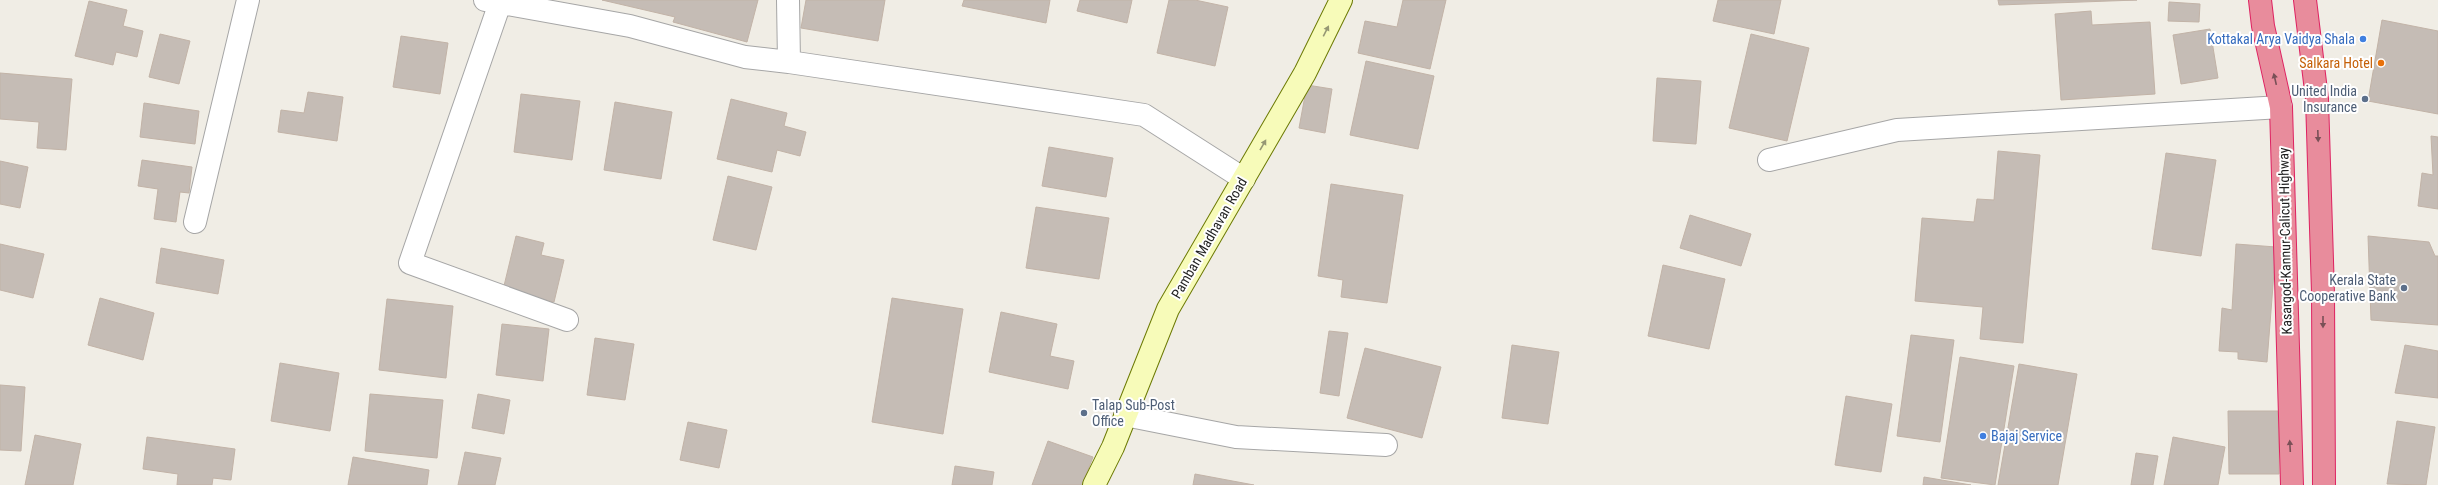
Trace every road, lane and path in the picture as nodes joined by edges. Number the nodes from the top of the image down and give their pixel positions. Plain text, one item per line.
1 (248, 0) edge
2 (788, 0) edge
3 (1341, 0) edge
4 (2260, 0) edge
5 (2305, 0) edge
6 (496, 1) edge
7 (789, 62) junction
8 (2281, 107) junction
9 (1769, 160) dead end
10 (1244, 179) junction
11 (195, 222) dead end
12 (568, 320) dead end
13 (1126, 415) junction
14 (1386, 445) dead end
15 (1094, 485) edge
16 (2292, 485) edge
17 (2324, 485) edge

1 - 11 street
2 - 7 street
10 -> 3 main road, Pamban Madhavan Road
8 -> 4 highway, Kasargod-Kannur-Calicut Highway
5 -> 17 highway
6 - 7 street
6 - 12 street
7 - 10 street
8 - 9 street
16 -> 8 highway, Kasargod-Kannur-Calicut Highway
10 - 13 main road, Pamban Madhavan Road
13 - 14 street
13 - 15 main road, Pamban Madhavan Road

